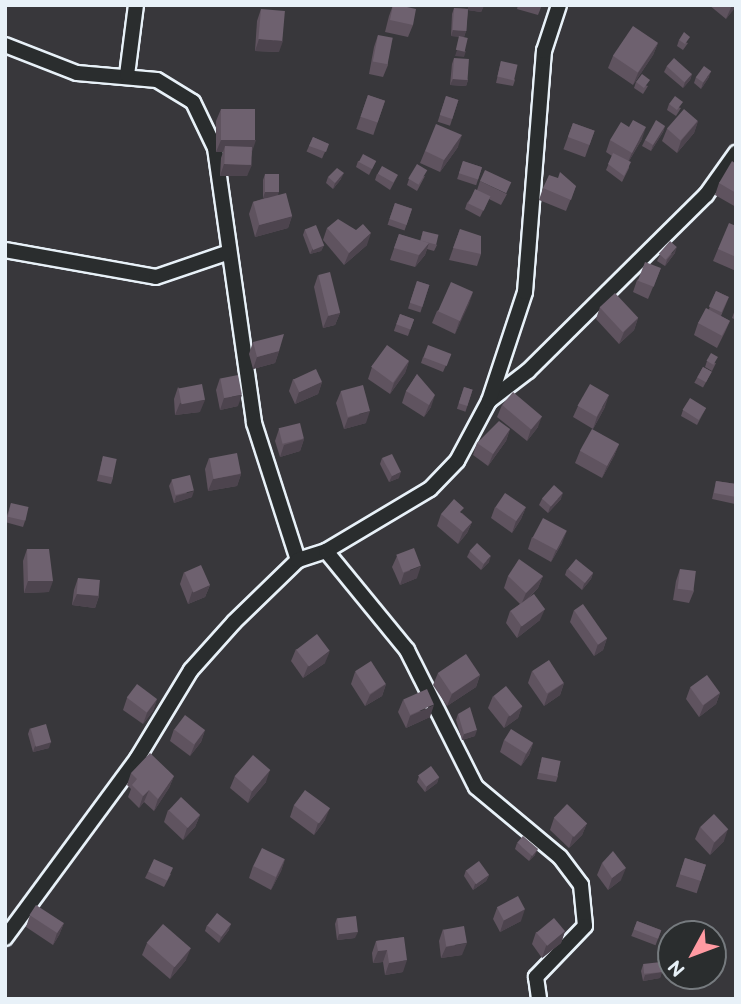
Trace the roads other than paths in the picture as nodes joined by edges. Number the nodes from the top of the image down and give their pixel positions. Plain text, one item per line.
1 (136, 5) edge
2 (559, 5) edge
3 (5, 45) edge
4 (127, 75) junction
5 (736, 153) edge
6 (5, 250) edge
7 (226, 253) junction
8 (489, 401) junction
9 (326, 551) junction
10 (298, 560) junction
11 (5, 938) edge
12 (539, 999) edge

1 - 4 street
2 - 8 street
3 - 4 street
4 - 7 street
5 - 8 street
6 - 7 street
7 - 10 street
8 - 9 street
9 - 10 street
9 - 12 street
10 - 11 street

